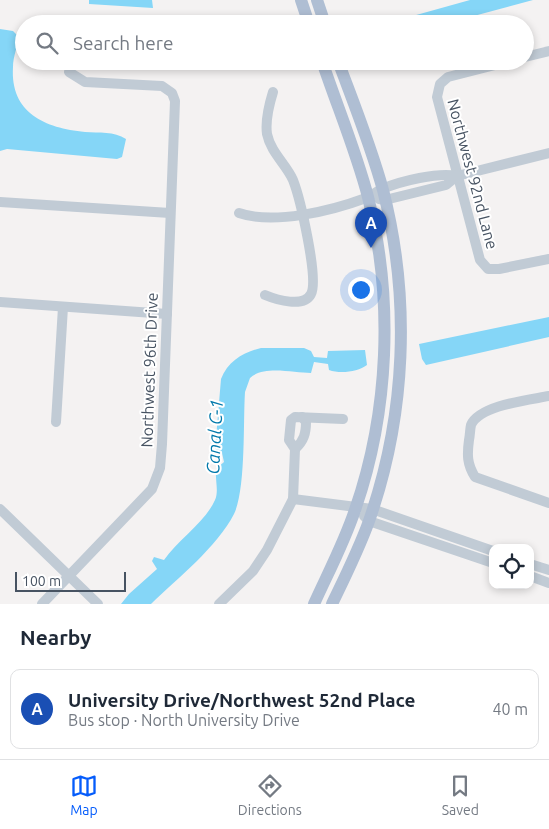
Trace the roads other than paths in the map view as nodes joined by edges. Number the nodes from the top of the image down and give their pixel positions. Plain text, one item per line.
1 (301, 0) edge
2 (316, 2) edge
3 (306, 15) edge
4 (321, 15) edge
5 (549, 51) edge
6 (534, 55) edge
7 (325, 70) edge
8 (341, 70) edge
9 (475, 70) edge
10 (69, 72) dead end
11 (273, 92) dead end
12 (549, 153) edge
13 (457, 176) junction
14 (422, 179) junction
15 (425, 190) junction
16 (384, 194) junction
17 (368, 198) junction
18 (0, 202) edge
19 (170, 213) junction
20 (239, 213) dead end
21 (302, 214) junction
22 (549, 258) edge
23 (265, 295) dead end
24 (0, 302) edge
25 (63, 307) junction
26 (167, 314) junction
27 (549, 396) edge
28 (302, 418) junction
29 (343, 419) dead end
30 (56, 422) dead end
31 (295, 450) junction
32 (293, 499) junction
33 (549, 503) edge
34 (0, 509) edge
35 (355, 509) junction
36 (371, 515) junction
37 (489, 550) edge
38 (489, 561) edge
39 (534, 565) edge
40 (549, 570) edge
41 (69, 576) junction
42 (534, 577) edge
43 (549, 583) edge
44 (42, 604) edge
45 (98, 604) edge
46 (219, 604) edge
47 (314, 604) edge
48 (332, 604) edge

1 - 3 main road
2 - 4 main road
5 - 6 street
7 - 17 main road
8 - 16 main road
9 - 13 street, Northwest 92nd Lane
10 - 19 street, Northwest 96th Drive
11 - 21 street
12 - 13 street
13 - 14 street
13 - 15 street
13 - 22 street, Northwest 92nd Lane
14 - 15 street
14 - 16 street
15 - 16 street
16 - 17 street
16 - 36 main road
17 - 21 street
17 - 35 main road
18 - 19 street
19 - 26 street, Northwest 96th Drive
20 - 21 street
21 - 23 street
24 - 25 street
25 - 26 street
25 - 30 street
26 - 41 street, Northwest 96th Drive
27 - 33 street
28 - 29 street
28 - 31 street
28 - 31 street
31 - 32 street
32 - 35 street
32 - 46 street
34 - 41 street
35 - 36 street
35 - 47 main road
36 - 37 street
36 - 38 street
36 - 48 main road
39 - 40 street
41 - 44 street, Northwest 96th Drive
41 - 45 street
42 - 43 street

